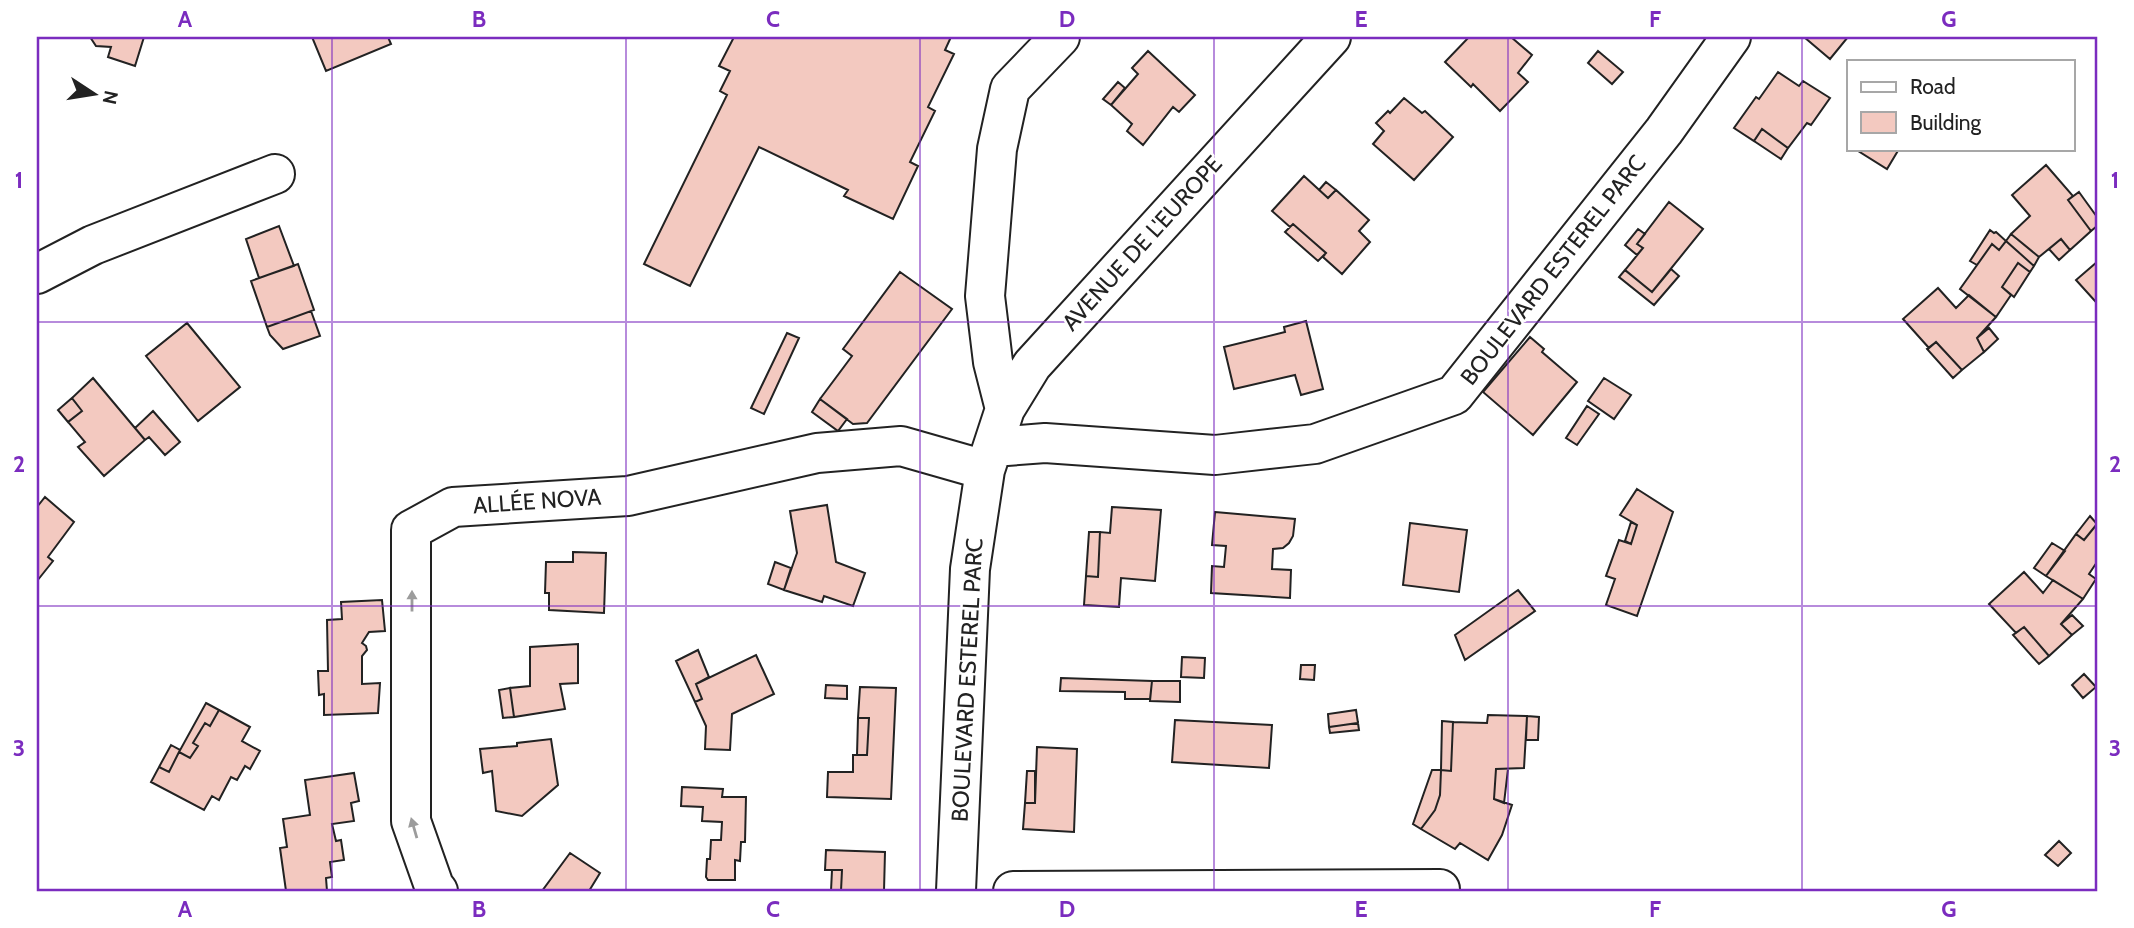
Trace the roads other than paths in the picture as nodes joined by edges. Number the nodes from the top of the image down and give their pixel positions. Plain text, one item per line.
1 (1060, 37) edge
2 (1331, 37) edge
3 (1731, 37) edge
4 (275, 174) dead end
5 (37, 274) edge
6 (1006, 409) junction
7 (989, 458) junction
8 (1440, 889) dead end
9 (438, 891) edge
10 (956, 891) edge
11 (1013, 891) edge

1 - 6 street
2 - 6 street, AVENUE DE L'EUROPE
3 - 7 street, BOULEVARD ESTEREL PARC
4 - 5 street
6 - 7 street, AVENUE DE L'EUROPE
9 -> 7 street, ALLÉE NOVA
7 - 10 street, BOULEVARD ESTEREL PARC
8 - 11 street

